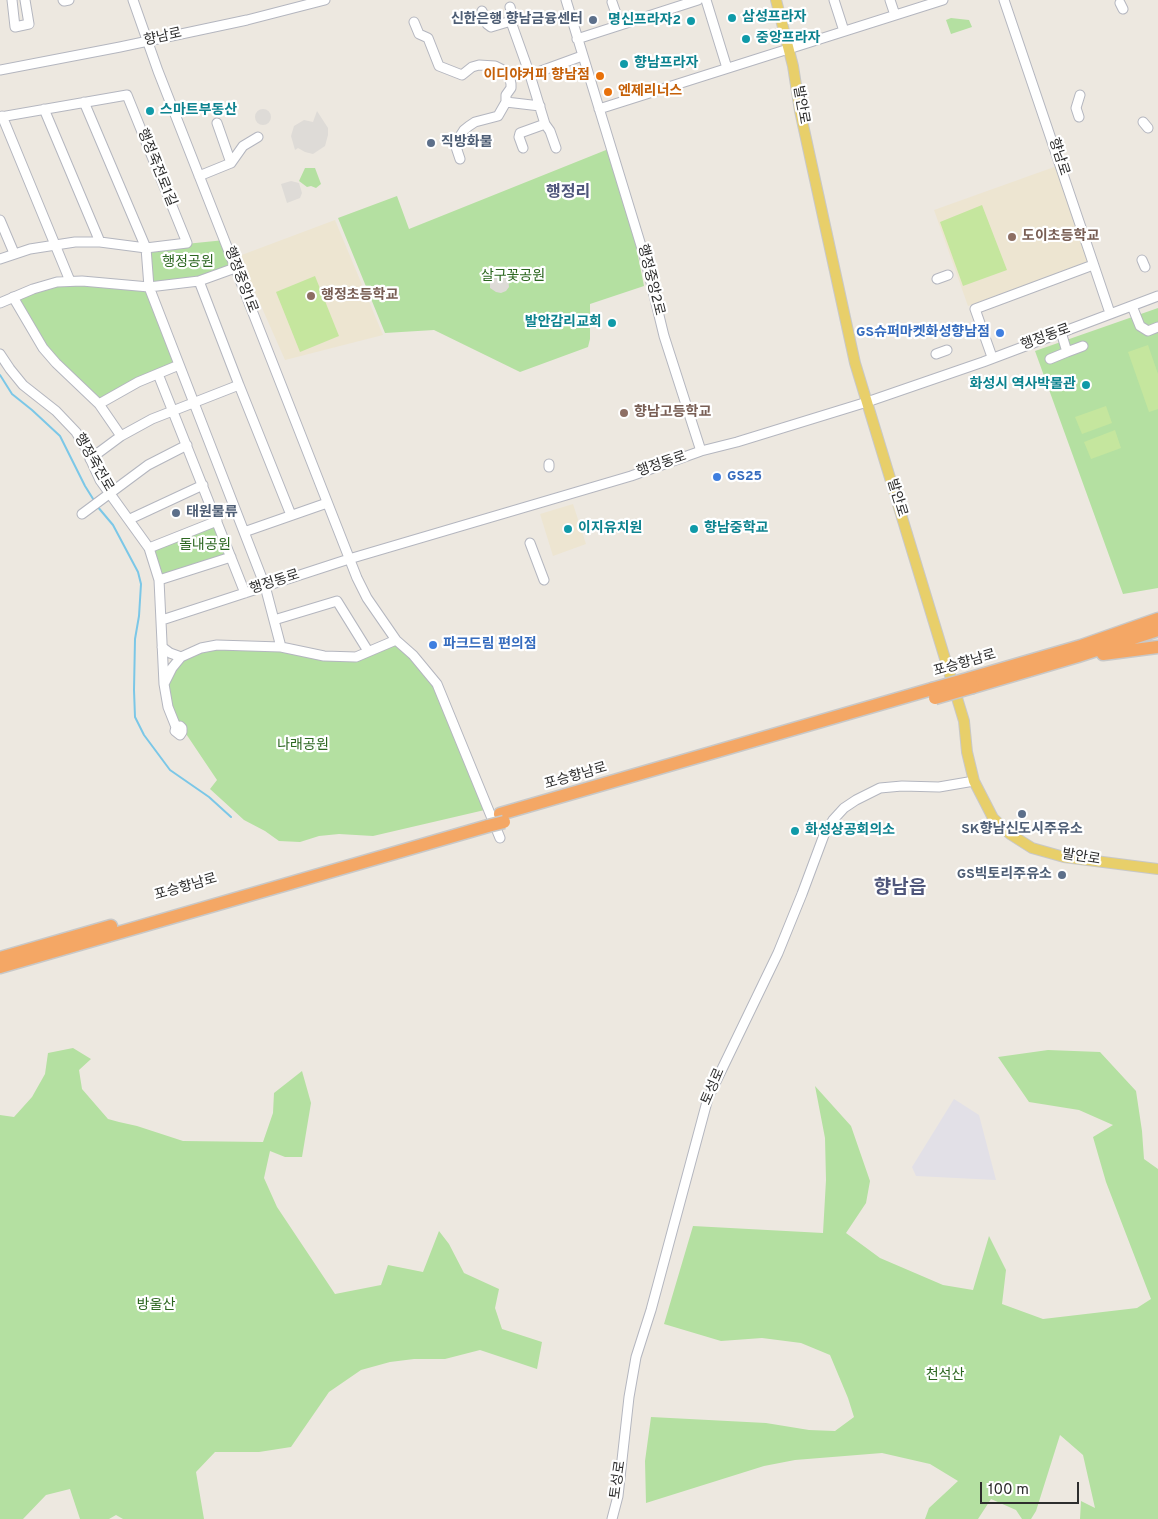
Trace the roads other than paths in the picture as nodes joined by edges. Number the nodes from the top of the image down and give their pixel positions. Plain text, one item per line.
1 (12, 0) edge
2 (25, 0) edge
3 (63, 0) edge
4 (69, 0) edge
5 (133, 0) edge
6 (326, 0) edge
7 (566, 0) edge
8 (698, 0) edge
9 (706, 0) edge
10 (776, 0) edge
11 (834, 0) edge
12 (890, 0) edge
13 (943, 0) edge
14 (1004, 0) edge
15 (612, 2) dead end
16 (656, 3) dead end
17 (673, 4) edge
18 (510, 8) dead end
19 (482, 11) dead end
20 (659, 12) junction
21 (895, 15) junction
22 (511, 21) junction
23 (414, 22) dead end
24 (617, 24) junction
25 (844, 31) junction
26 (578, 39) junction
27 (148, 42) junction
28 (789, 49) junction
29 (582, 56) junction
30 (727, 68) junction
31 (0, 70) edge
32 (530, 75) junction
33 (1080, 95) dead end
34 (84, 102) junction
35 (506, 102) junction
36 (540, 106) junction
37 (44, 109) junction
38 (599, 109) junction
39 (1, 117) edge
40 (1079, 117) dead end
41 (217, 123) dead end
42 (545, 124) junction
43 (258, 137) dead end
44 (523, 148) dead end
45 (556, 148) dead end
46 (460, 159) dead end
47 (230, 163) junction
48 (200, 176) junction
49 (0, 220) edge
50 (100, 242) junction
51 (55, 244) junction
52 (146, 248) junction
53 (14, 253) junction
54 (0, 259) edge
55 (1093, 265) junction
56 (235, 268) junction
57 (948, 275) dead end
58 (937, 279) dead end
59 (70, 281) junction
60 (199, 281) junction
61 (149, 287) junction
62 (1158, 296) edge
63 (13, 297) junction
64 (0, 303) edge
65 (1132, 306) junction
66 (1110, 313) junction
67 (1158, 327) edge
68 (1061, 332) junction
69 (1083, 346) dead end
70 (946, 350) dead end
71 (1067, 352) junction
72 (0, 354) edge
73 (936, 354) dead end
74 (992, 357) junction
75 (1050, 359) dead end
76 (179, 365) junction
77 (158, 374) junction
78 (239, 385) junction
79 (194, 402) junction
80 (867, 402) junction
81 (99, 404) junction
82 (173, 410) junction
83 (121, 436) junction
84 (187, 445) junction
85 (701, 451) junction
86 (90, 459) junction
87 (203, 485) junction
88 (110, 493) junction
89 (327, 503) junction
90 (82, 514) dead end
91 (291, 515) junction
92 (130, 519) junction
93 (217, 521) junction
94 (244, 532) junction
95 (530, 543) dead end
96 (149, 548) junction
97 (231, 556) junction
98 (349, 559) junction
99 (159, 580) junction
100 (544, 580) dead end
101 (265, 586) junction
102 (245, 593) junction
103 (162, 620) junction
104 (274, 620) junction
105 (1158, 620) edge
106 (1158, 630) edge
107 (396, 640) junction
108 (162, 647) junction
109 (281, 647) junction
110 (1158, 647) edge
111 (368, 651) junction
112 (1078, 656) junction
113 (181, 657) junction
114 (972, 682) junction
115 (164, 684) junction
116 (176, 727) dead end
117 (974, 780) junction
118 (487, 822) junction
119 (500, 838) dead end
120 (1158, 869) edge
121 (0, 958) edge
122 (0, 967) edge
123 (612, 1519) edge

1 - 2 street
3 - 4 street
5 - 27 street, 행정중앙1로
6 - 27 street, 향남로
7 - 26 street, 행정중앙2로
8 - 17 street
9 - 30 street
10 - 28 main road, 발안로
11 - 25 street
12 - 21 street
13 - 21 street
14 - 55 street, 향남로
15 - 24 street
16 - 20 street
17 - 20 street
18 - 22 street
19 - 22 street
20 - 24 street
21 - 25 street
22 - 32 street
23 - 35 street
24 - 26 street
25 - 28 street
26 - 29 street, 행정중앙2로
27 - 31 street, 향남로
27 - 48 street, 행정중앙1로
28 - 30 street
28 - 80 main road, 발안로
29 - 32 street
29 - 38 street, 행정중앙2로
30 - 38 street
32 - 36 street
33 - 40 street
34 - 37 street, 행정죽전로1길
34 - 52 street
34 - 52 street, 행정죽전로1길
35 - 36 street
35 - 46 street
36 - 42 street
37 - 39 street, 행정죽전로1길
37 - 50 street
38 - 85 street, 행정중앙2로
39 - 51 street, 행정죽전로1길
41 - 47 street
42 - 44 street
42 - 45 street
43 - 47 street
47 - 48 street
48 - 56 street, 행정중앙1로
49 - 53 street
50 - 51 street, 행정죽전로1길
50 - 52 street, 행정죽전로1길
51 - 53 street, 행정죽전로1길
51 - 59 street
52 - 61 street
53 - 54 street, 행정죽전로1길
55 - 66 street, 향남로
55 - 74 street
56 - 60 street
56 - 89 street, 행정중앙1로
57 - 58 street
59 - 61 street
59 - 63 street
60 - 61 street
60 - 78 street
61 - 76 street
62 - 65 street, 행정동로
63 - 64 street
63 - 81 street
65 - 66 street, 행정동로
65 - 67 street
66 - 68 street, 행정동로
68 - 71 street
68 - 74 street, 행정동로
69 - 71 street
70 - 73 street
71 - 75 street
72 - 86 street, 행정죽전로
74 - 80 street, 행정동로
76 - 77 street
76 - 79 street
77 - 81 street
77 - 82 street
78 - 79 street
78 - 91 street
79 - 82 street
79 - 94 street
80 - 85 street, 행정동로
80 - 117 main road, 발안로
81 - 83 street
82 - 83 street
82 - 84 street
83 - 86 street
84 - 87 street
84 - 88 street
85 - 98 street, 행정동로
86 - 88 street, 행정죽전로
87 - 92 street
87 - 93 street
88 - 90 street
88 - 92 street, 행정죽전로
89 - 91 street
89 - 98 street, 행정중앙1로
91 - 94 street
92 - 96 street, 행정죽전로
93 - 96 street
93 - 97 street
94 - 101 street
95 - 100 street
96 - 99 street, 행정죽전로
97 - 99 street
97 - 102 street
98 - 101 street, 행정동로
98 - 107 street, 행정중앙1로
99 - 103 street, 행정죽전로
101 - 102 street, 행정동로
101 - 104 street
102 - 103 street, 행정동로
103 - 108 street, 행정죽전로
104 - 109 street
104 - 111 street
105 - 114 highway, 포승향남로
106 - 112 highway, 포승향남로
107 - 111 street
107 - 119 street, 행정중앙1로
108 - 113 street
108 - 115 street, 행정죽전로
109 - 111 street
109 - 113 street
110 - 112 highway
112 - 114 highway, 포승향남로
113 - 115 street
114 - 118 highway, 포승향남로, bridge
115 - 116 street, 행정죽전로
117 - 120 main road, 발안로
117 - 123 street, 토성로
118 - 121 highway, 포승향남로
118 - 122 highway, 포승향남로

